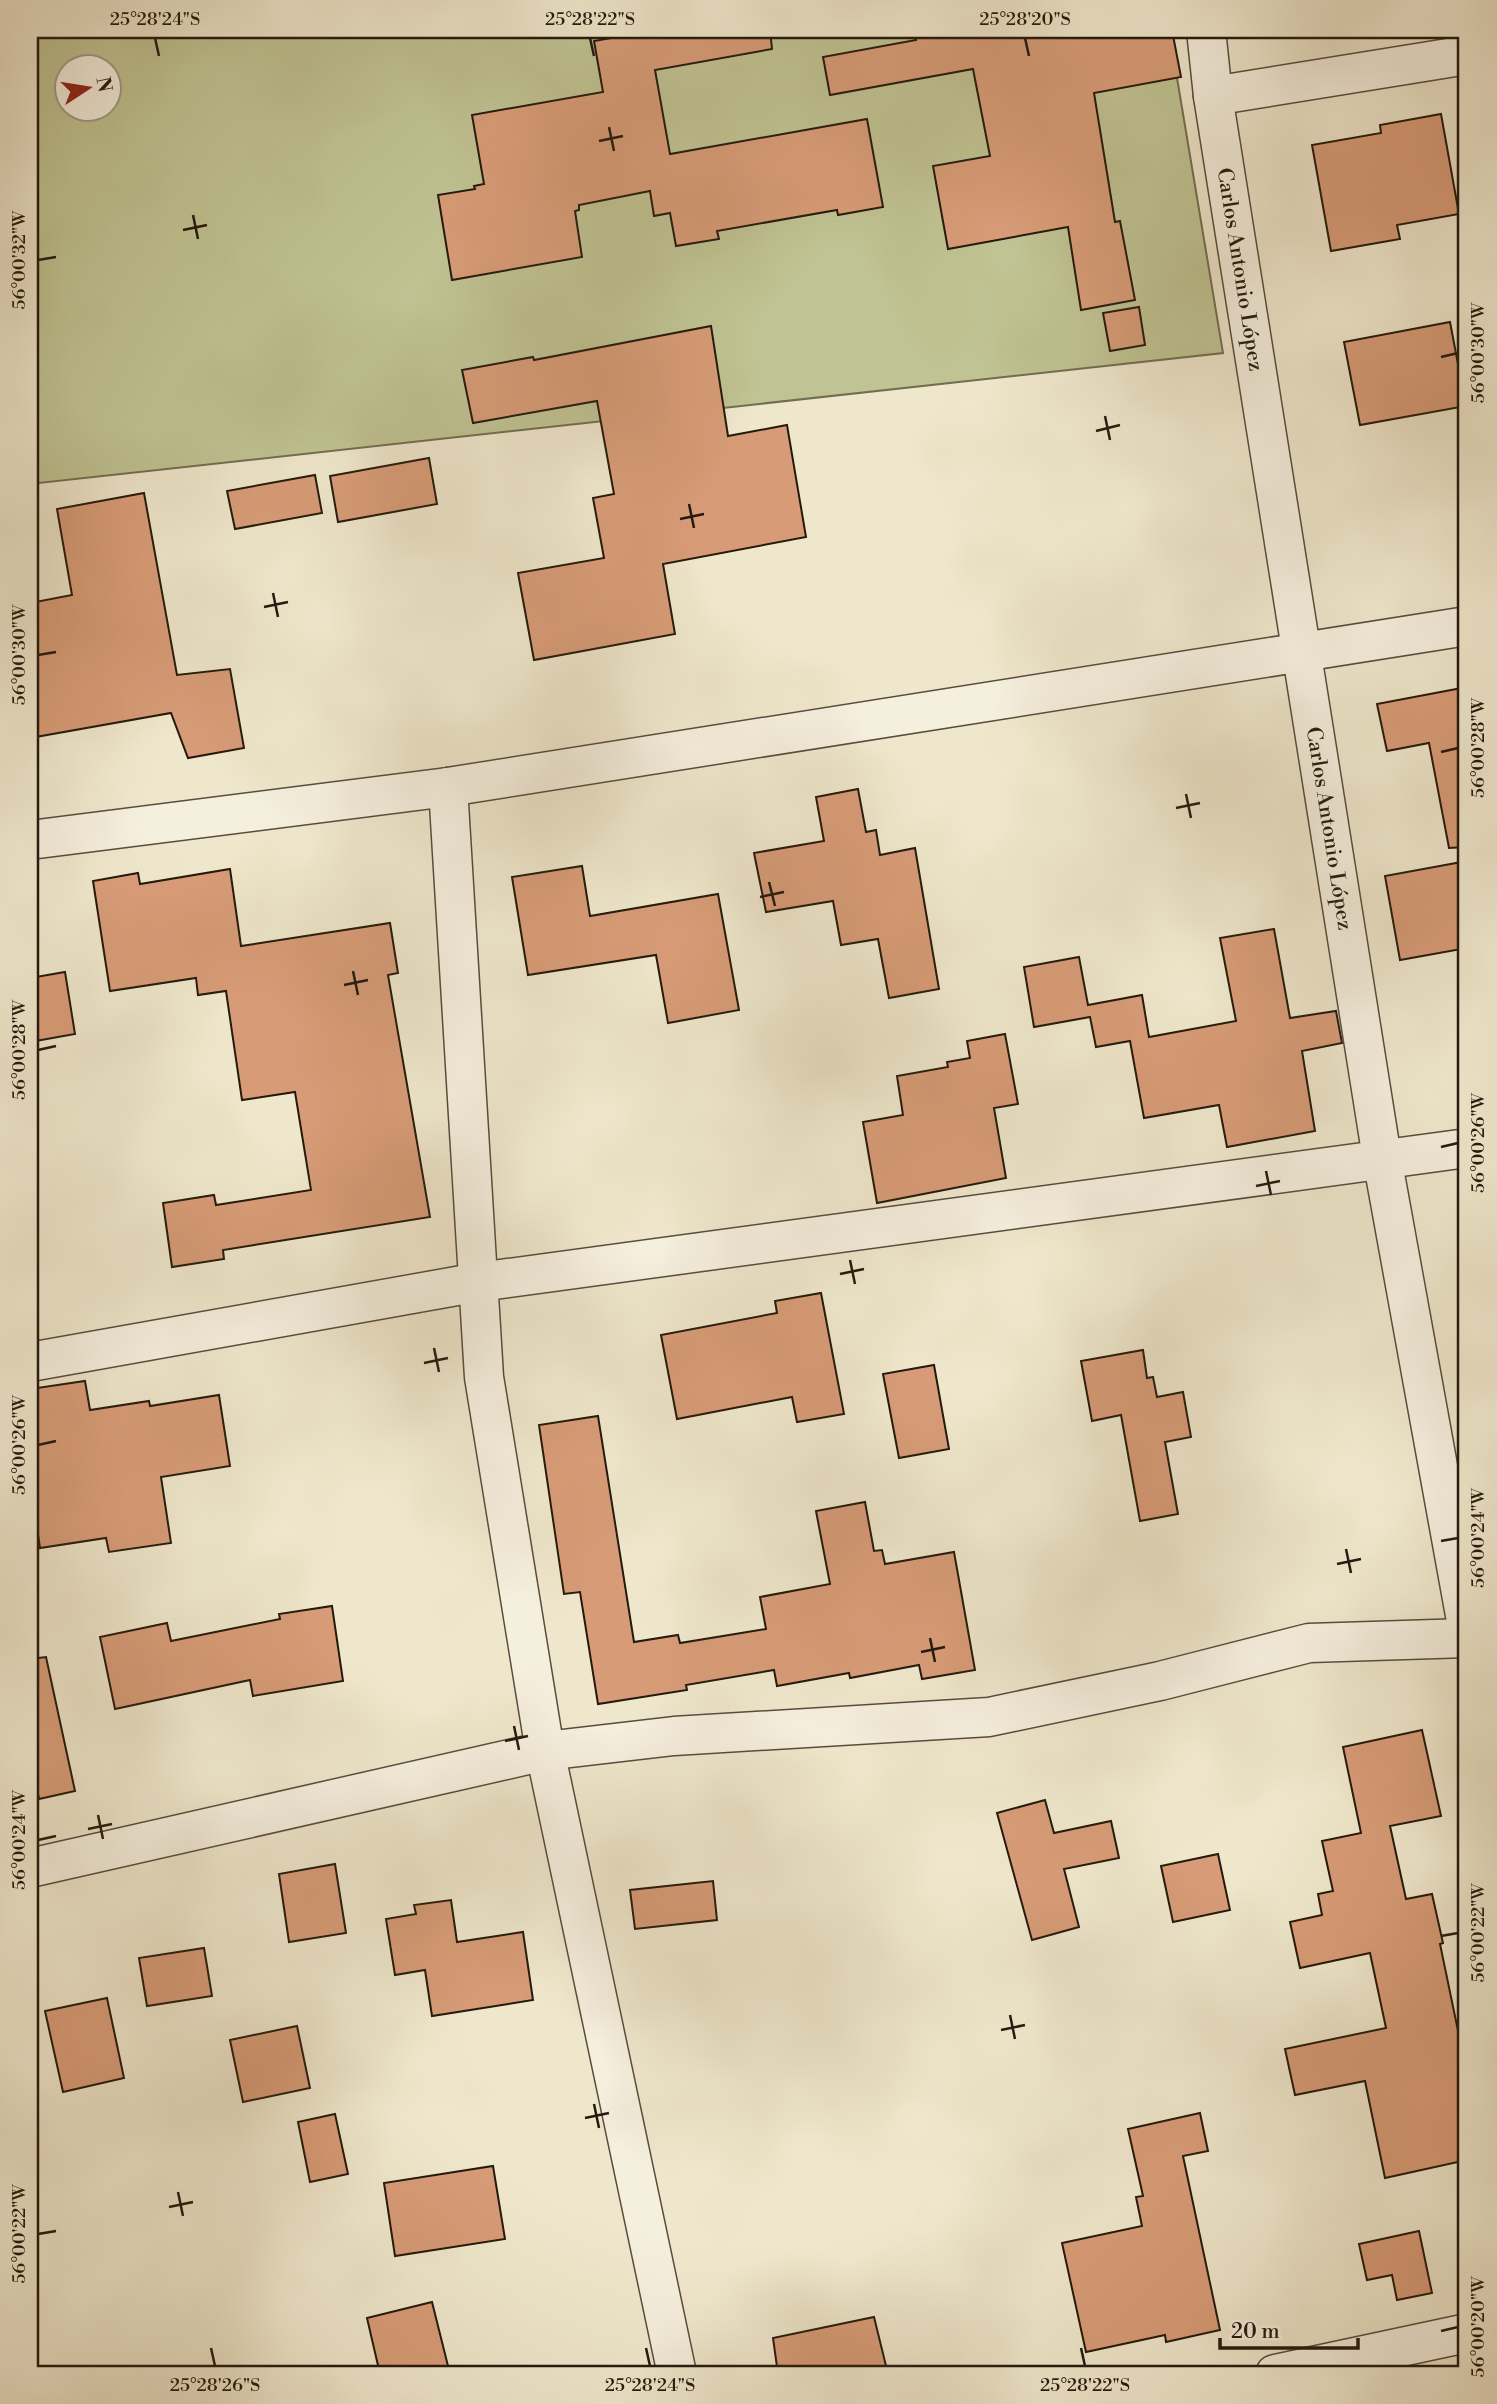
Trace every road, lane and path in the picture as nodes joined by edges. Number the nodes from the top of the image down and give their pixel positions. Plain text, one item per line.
1 (1206, 30) edge
2 (1467, 55) edge
3 (1213, 96) junction
4 (1467, 626) edge
5 (1302, 653) junction
6 (448, 787) junction
7 (30, 840) edge
8 (1467, 1148) edge
9 (1382, 1158) junction
10 (479, 1282) junction
11 (30, 1362) edge
12 (1467, 1626) edge
13 (1467, 1638) edge
14 (545, 1751) junction
15 (30, 1868) edge
16 (1467, 2333) edge
17 (677, 2374) edge
18 (1275, 2374) edge

1 - 3 street, Carlos Antonio López
2 - 3 street
3 - 5 street, Carlos Antonio López
4 - 5 street
5 - 6 street
5 - 9 street, Carlos Antonio López
6 - 7 street
6 - 10 street
8 - 9 street
9 - 10 street
9 - 12 street, Carlos Antonio López
10 - 11 street
10 - 14 street
13 - 14 street
14 - 15 street
14 - 17 street
16 - 18 street

